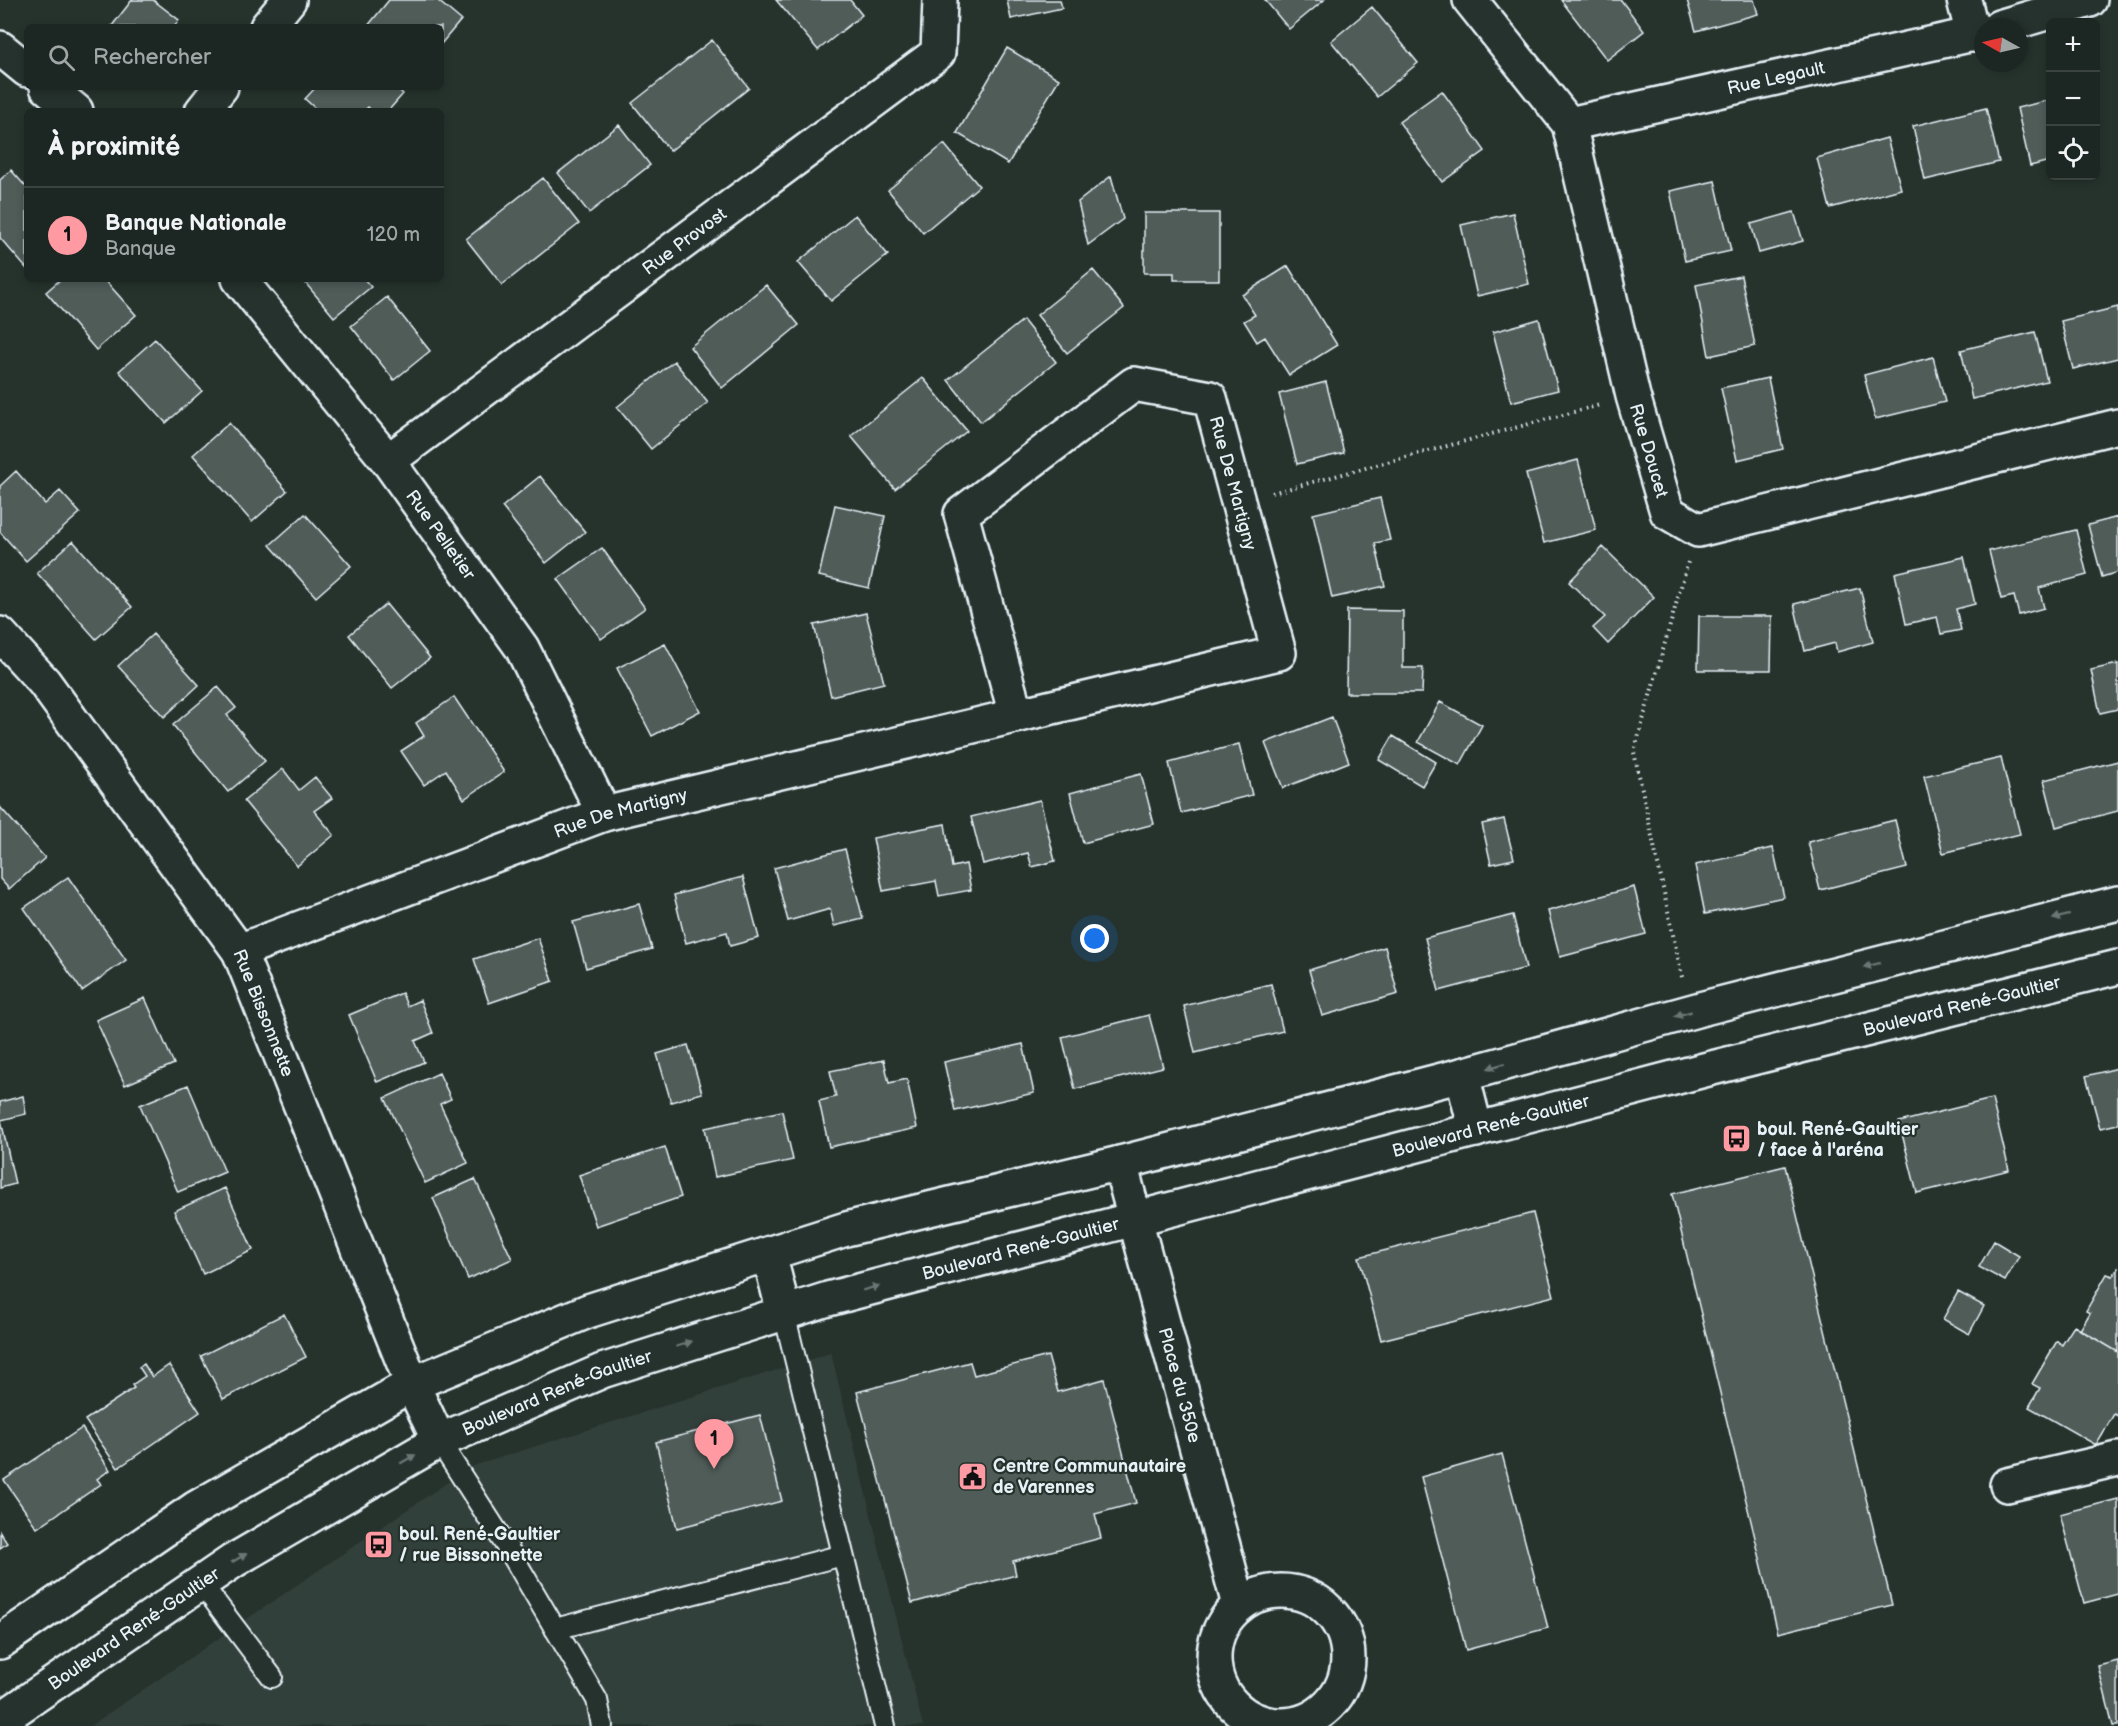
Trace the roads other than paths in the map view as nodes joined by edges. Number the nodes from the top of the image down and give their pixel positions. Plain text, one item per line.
1 (288, 0) edge
2 (940, 0) edge
3 (1470, 0) edge
4 (1964, 0) edge
5 (2090, 0) edge
6 (1976, 18) edge
7 (2028, 18) edge
8 (269, 24) edge
9 (1974, 33) edge
10 (0, 48) edge
11 (24, 68) edge
12 (51, 90) edge
13 (219, 90) edge
14 (72, 108) edge
15 (204, 108) edge
16 (1569, 124) junction
17 (241, 282) edge
18 (2118, 426) edge
19 (388, 461) junction
20 (0, 634) edge
21 (1016, 715) junction
22 (604, 814) junction
23 (2118, 903) edge
24 (239, 951) junction
25 (2118, 967) edge
26 (1462, 1076) junction
27 (1476, 1130) junction
28 (1120, 1163) junction
29 (1135, 1219) junction
30 (769, 1254) junction
31 (784, 1313) junction
32 (412, 1384) junction
33 (439, 1441) junction
34 (2118, 1459) edge
35 (2007, 1485) dead end
36 (843, 1555) junction
37 (201, 1583) junction
38 (1239, 1605) junction
39 (555, 1629) junction
40 (0, 1642) edge
41 (272, 1677) dead end
42 (0, 1720) edge
43 (602, 1726) edge
44 (885, 1726) edge

1 - 8 street
2 - 19 street, Rue Provost
3 - 16 street, Rue Doucet
4 - 6 street
5 - 7 street, Rue Legault
9 - 16 street, Rue Legault
10 - 11 street
12 - 14 street
13 - 15 street
16 - 18 street, Rue Doucet
17 - 19 street, Rue Pelletier
19 - 22 street, Rue Pelletier
20 - 24 street, Rue Bissonnette
21 - 21 street, Rue De Martigny
21 - 22 street, Rue De Martigny
22 - 24 street, Rue De Martigny
23 -> 26 street
24 - 32 street, Rue Bissonnette
25 - 27 street, Boulevard René-Gaultier
26 - 27 street
26 - 28 street
27 - 29 street, Boulevard René-Gaultier
28 - 29 street, Place du 350e
28 - 30 street
31 -> 29 street, Boulevard René-Gaultier
29 - 38 street, Place du 350e
30 - 31 street
30 - 32 street
33 -> 31 street, Boulevard René-Gaultier
31 - 36 lane
32 - 33 street, Rue Bissonnette
32 - 40 street
37 -> 33 street, Boulevard René-Gaultier
33 - 39 lane
34 - 35 street
36 - 39 lane
36 - 44 lane
37 - 41 lane
37 - 42 street, Boulevard René-Gaultier
38 - 38 street
39 - 43 lane

